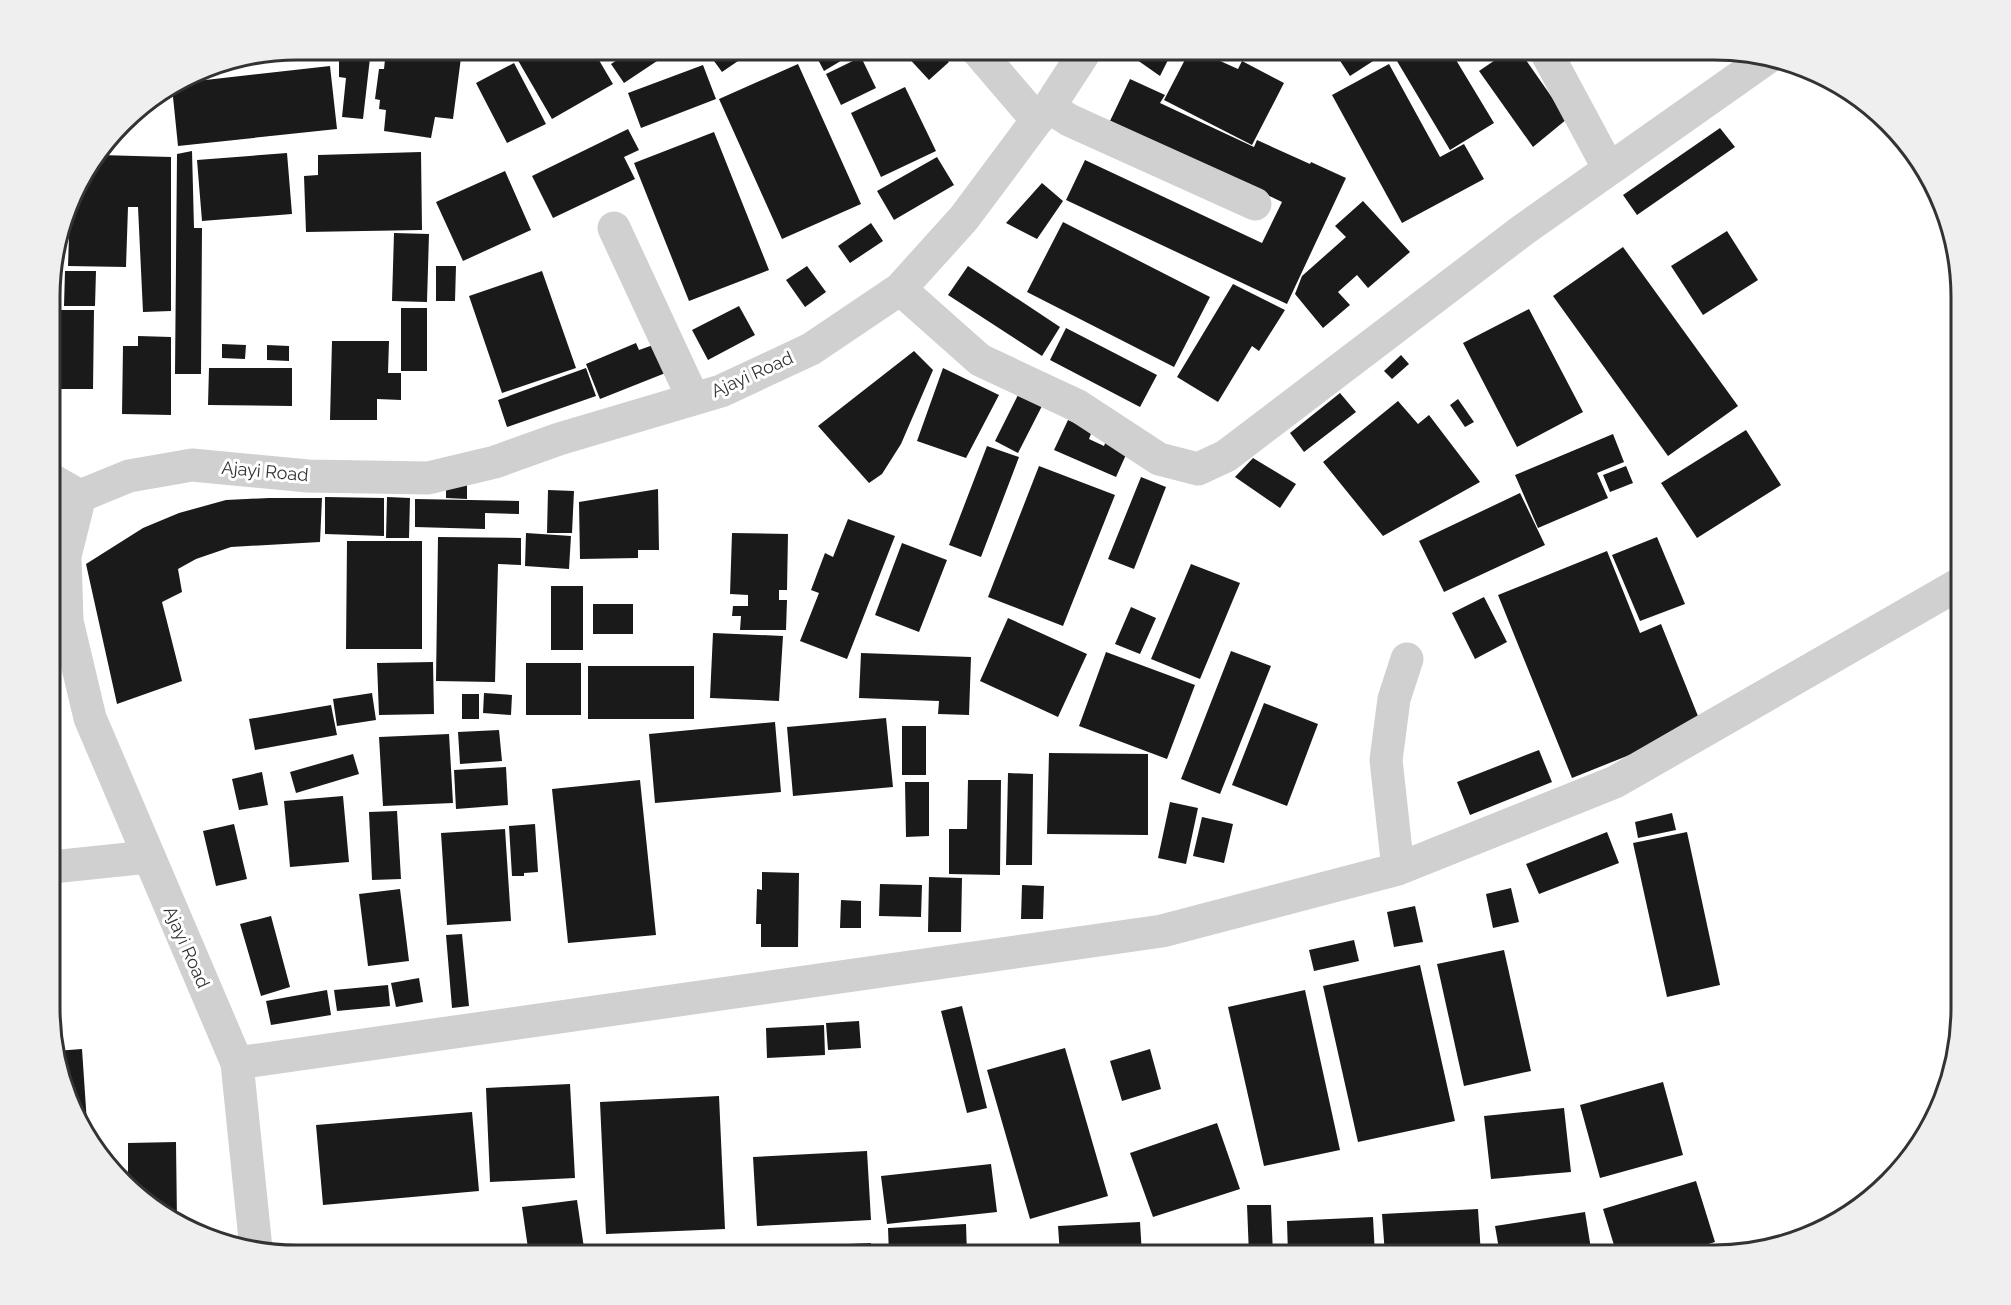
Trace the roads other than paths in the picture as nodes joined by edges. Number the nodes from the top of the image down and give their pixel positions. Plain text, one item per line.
1 (987, 60) edge
2 (1079, 60) edge
3 (1550, 60) edge
4 (1758, 65) edge
5 (1043, 114) junction
6 (1609, 169) junction
7 (1255, 204) dead end
8 (614, 228) dead end
9 (900, 289) junction
10 (693, 398) junction
11 (60, 485) edge
12 (80, 496) junction
13 (1951, 589) edge
14 (1407, 658) dead end
15 (147, 857) junction
16 (60, 866) edge
17 (1398, 869) junction
18 (237, 1063) junction
19 (255, 1241) edge

1 - 5 street
2 - 5 street, Ajayi Road
3 - 6 street
4 - 6 street
5 - 7 street
5 - 9 street, Ajayi Road
6 - 9 street
8 - 10 street
9 - 10 street, Ajayi Road
10 - 12 street, Ajayi Road
11 - 12 street
12 - 15 street, Ajayi Road
13 - 17 street
14 - 17 street
15 - 16 street
15 - 18 street, Ajayi Road
17 - 18 street
18 - 19 street, Ajayi Road

